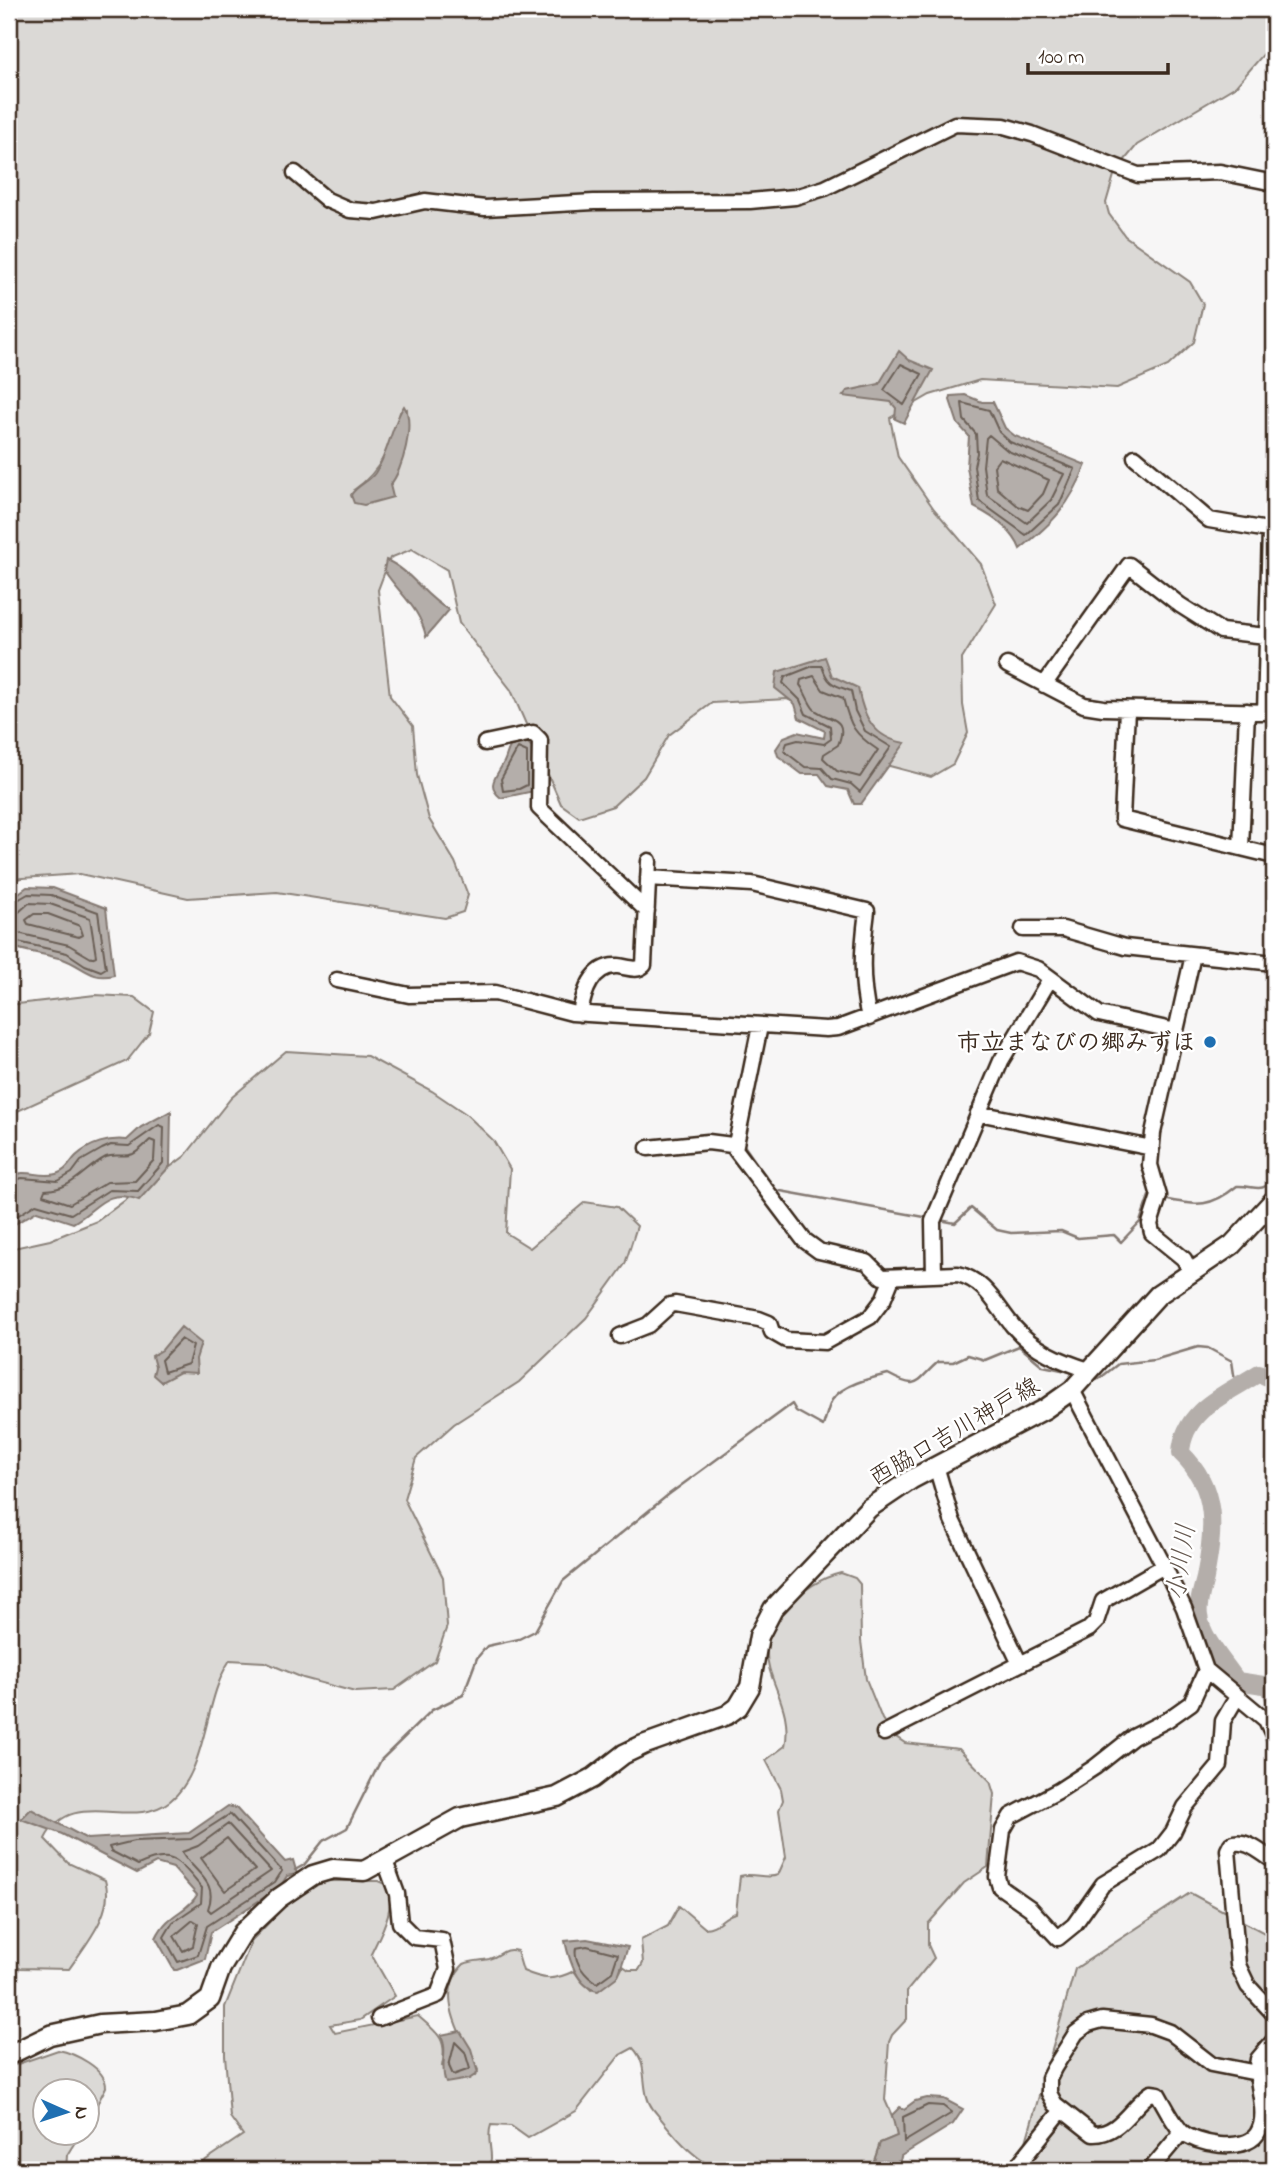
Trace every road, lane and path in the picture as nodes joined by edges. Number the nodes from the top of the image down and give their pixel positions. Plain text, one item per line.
1 (295, 173) dead end
2 (1274, 183) edge
3 (1135, 457) dead end
4 (1272, 530) edge
5 (1266, 636) junction
6 (1007, 665) dead end
7 (1044, 685) junction
8 (1127, 709) junction
9 (1247, 711) junction
10 (1270, 712) edge
11 (485, 743) dead end
12 (1241, 848) junction
13 (1274, 856) edge
14 (649, 861) dead end
15 (648, 878) junction
16 (647, 911) junction
17 (1023, 929) dead end
18 (1193, 955) junction
19 (1274, 963) edge
20 (1050, 979) junction
21 (337, 980) dead end
22 (580, 1014) junction
23 (869, 1018) junction
24 (761, 1026) junction
25 (1176, 1031) junction
26 (978, 1113) junction
27 (648, 1148) dead end
28 (1152, 1148) junction
29 (735, 1149) junction
30 (1274, 1200) edge
31 (1191, 1273) junction
32 (934, 1275) junction
33 (892, 1278) junction
34 (620, 1336) dead end
35 (1080, 1380) junction
36 (936, 1466) junction
37 (1164, 1566) junction
38 (1020, 1664) junction
39 (1206, 1670) junction
40 (1237, 1697) junction
41 (884, 1733) dead end
42 (1274, 1737) edge
43 (385, 1861) junction
44 (1274, 1861) edge
45 (1274, 2014) edge
46 (379, 2018) dead end
47 (1274, 2040) edge
48 (9, 2055) edge
49 (1256, 2073) junction
50 (1062, 2110) junction
51 (1182, 2132) junction
52 (1014, 2170) edge
53 (1150, 2170) edge

1 - 2 street
3 - 4 street
4 - 5 street
5 - 7 street
5 - 10 street
6 - 7 street
7 - 8 street
8 - 9 street
8 - 12 street
9 - 10 street
9 - 12 street
11 - 16 street
12 - 13 street
14 - 15 street
15 - 16 street
15 - 23 street
16 - 22 street
17 - 18 street
18 - 19 street
18 - 25 street
20 - 23 street
20 - 25 street
20 - 26 street
21 - 22 street
22 - 24 street
23 - 24 street
24 - 29 street
25 - 28 street
26 - 28 street
26 - 32 street
27 - 29 street
28 - 31 street
29 - 33 street
30 - 31 main road, 西脇口吉川神戸線
31 - 35 main road, 西脇口吉川神戸線
32 - 33 street
32 - 35 street
33 - 34 street
35 - 36 main road, 西脇口吉川神戸線
35 - 37 street
36 - 38 street
36 - 43 main road, 西脇口吉川神戸線
37 - 38 street
37 - 39 street
38 - 41 street
39 - 40 street
39 - 40 street
40 - 42 street
43 - 46 street
43 - 48 main road, 西脇口吉川神戸線
44 - 45 street
47 - 49 street
49 - 50 street
49 - 51 street
50 - 51 street
50 - 52 street
51 - 53 street

